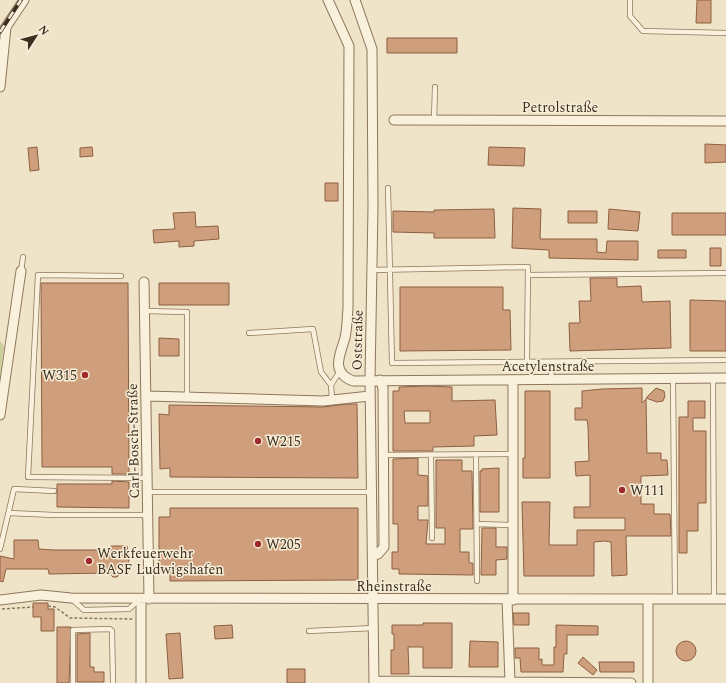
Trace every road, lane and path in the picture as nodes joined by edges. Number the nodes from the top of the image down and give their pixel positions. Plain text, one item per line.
1 (24, 0) edge
2 (328, 0) edge
3 (355, 0) edge
4 (630, 0) edge
5 (6, 27) junction
6 (726, 33) edge
7 (0, 37) edge
8 (0, 87) edge
9 (435, 87) dead end
10 (394, 120) dead end
11 (434, 120) junction
12 (726, 121) edge
13 (388, 188) dead end
14 (23, 257) dead end
15 (372, 270) junction
16 (390, 270) junction
17 (21, 271) joint
18 (726, 273) edge
19 (528, 275) junction
20 (121, 276) dead end
21 (144, 282) dead end
22 (144, 311) junction
23 (249, 333) dead end
24 (726, 360) edge
25 (527, 362) junction
26 (552, 362) junction
27 (340, 371) junction
28 (713, 378) junction
29 (726, 378) edge
30 (673, 379) junction
31 (370, 380) junction
32 (380, 380) junction
33 (513, 380) junction
34 (551, 380) junction
35 (331, 385) junction
36 (147, 396) junction
37 (370, 396) junction
38 (187, 398) junction
39 (332, 400) junction
40 (0, 415) edge
41 (513, 454) junction
42 (384, 455) junction
43 (431, 455) junction
44 (476, 455) junction
45 (148, 478) junction
46 (54, 491) dead end
47 (148, 492) junction
48 (372, 492) junction
49 (9, 513) junction
50 (148, 515) junction
51 (477, 524) junction
52 (513, 525) junction
53 (432, 538) dead end
54 (0, 549) edge
55 (373, 555) junction
56 (477, 582) dead end
57 (145, 599) junction
58 (0, 600) edge
59 (374, 600) junction
60 (510, 600) junction
61 (648, 600) junction
62 (675, 600) junction
63 (714, 600) junction
64 (726, 600) edge
65 (33, 607) dead end
66 (0, 609) edge
67 (374, 628) junction
68 (309, 631) dead end
69 (374, 682) edge
70 (510, 682) junction
71 (73, 683) edge
72 (113, 683) edge
73 (142, 683) edge
74 (545, 683) edge
75 (631, 683) edge
76 (648, 683) edge

1 - 5 street
2 - 27 street
3 - 15 street, Oststraße
4 - 6 lane
5 - 7 street
5 - 8 street
9 - 11 lane
10 - 11 street, Petrolstraße
11 - 12 street, Petrolstraße
13 - 16 lane
14 - 17 lane
15 - 16 lane
15 - 31 street, Oststraße
16 - 19 lane
16 - 25 lane
17 - 40 street
18 - 19 lane
19 - 25 lane
20 - 45 lane
21 - 22 street, Carl-Bosch-Straße
22 - 36 street, Carl-Bosch-Straße
22 - 38 lane
23 - 35 lane
24 - 26 lane
25 - 26 lane
26 - 34 lane
27 - 31 street, Acetylenstraße
27 - 35 lane
28 - 29 street, Acetylenstraße
28 - 30 street, Acetylenstraße
28 - 63 lane
30 - 34 street, Acetylenstraße
30 - 62 lane
31 - 32 street, Acetylenstraße
31 - 37 street, Oststraße
32 - 33 street, Acetylenstraße
32 - 42 street
33 - 34 street, Acetylenstraße
33 - 41 street
35 - 39 lane
36 - 38 street
36 - 45 street, Carl-Bosch-Straße
37 - 39 street
37 - 48 street, Oststraße
38 - 39 street
41 - 44 lane
41 - 52 street
42 - 43 lane
42 - 55 street
43 - 44 lane
43 - 53 lane
44 - 51 lane
45 - 47 street, Carl-Bosch-Straße
46 - 49 lane
47 - 48 lane
47 - 50 street, Carl-Bosch-Straße
48 - 55 street, Oststraße
49 - 50 lane
49 - 54 lane
50 - 57 street, Carl-Bosch-Straße
51 - 52 lane
51 - 56 lane
52 - 60 street
55 - 59 street, Oststraße
57 - 58 street, Rheinstraße
57 - 59 street, Rheinstraße
57 - 73 street, Carl-Bosch-Straße
59 - 60 street, Rheinstraße
59 - 67 street, Oststraße
60 - 61 street, Rheinstraße
60 - 70 street
61 - 62 street, Rheinstraße
61 - 76 street
62 - 63 street, Rheinstraße
63 - 64 street, Rheinstraße
65 - 66 path
67 - 68 lane
67 - 69 street, Oststraße
69 - 70 street
70 - 74 street
71 - 72 lane
74 - 75 street

